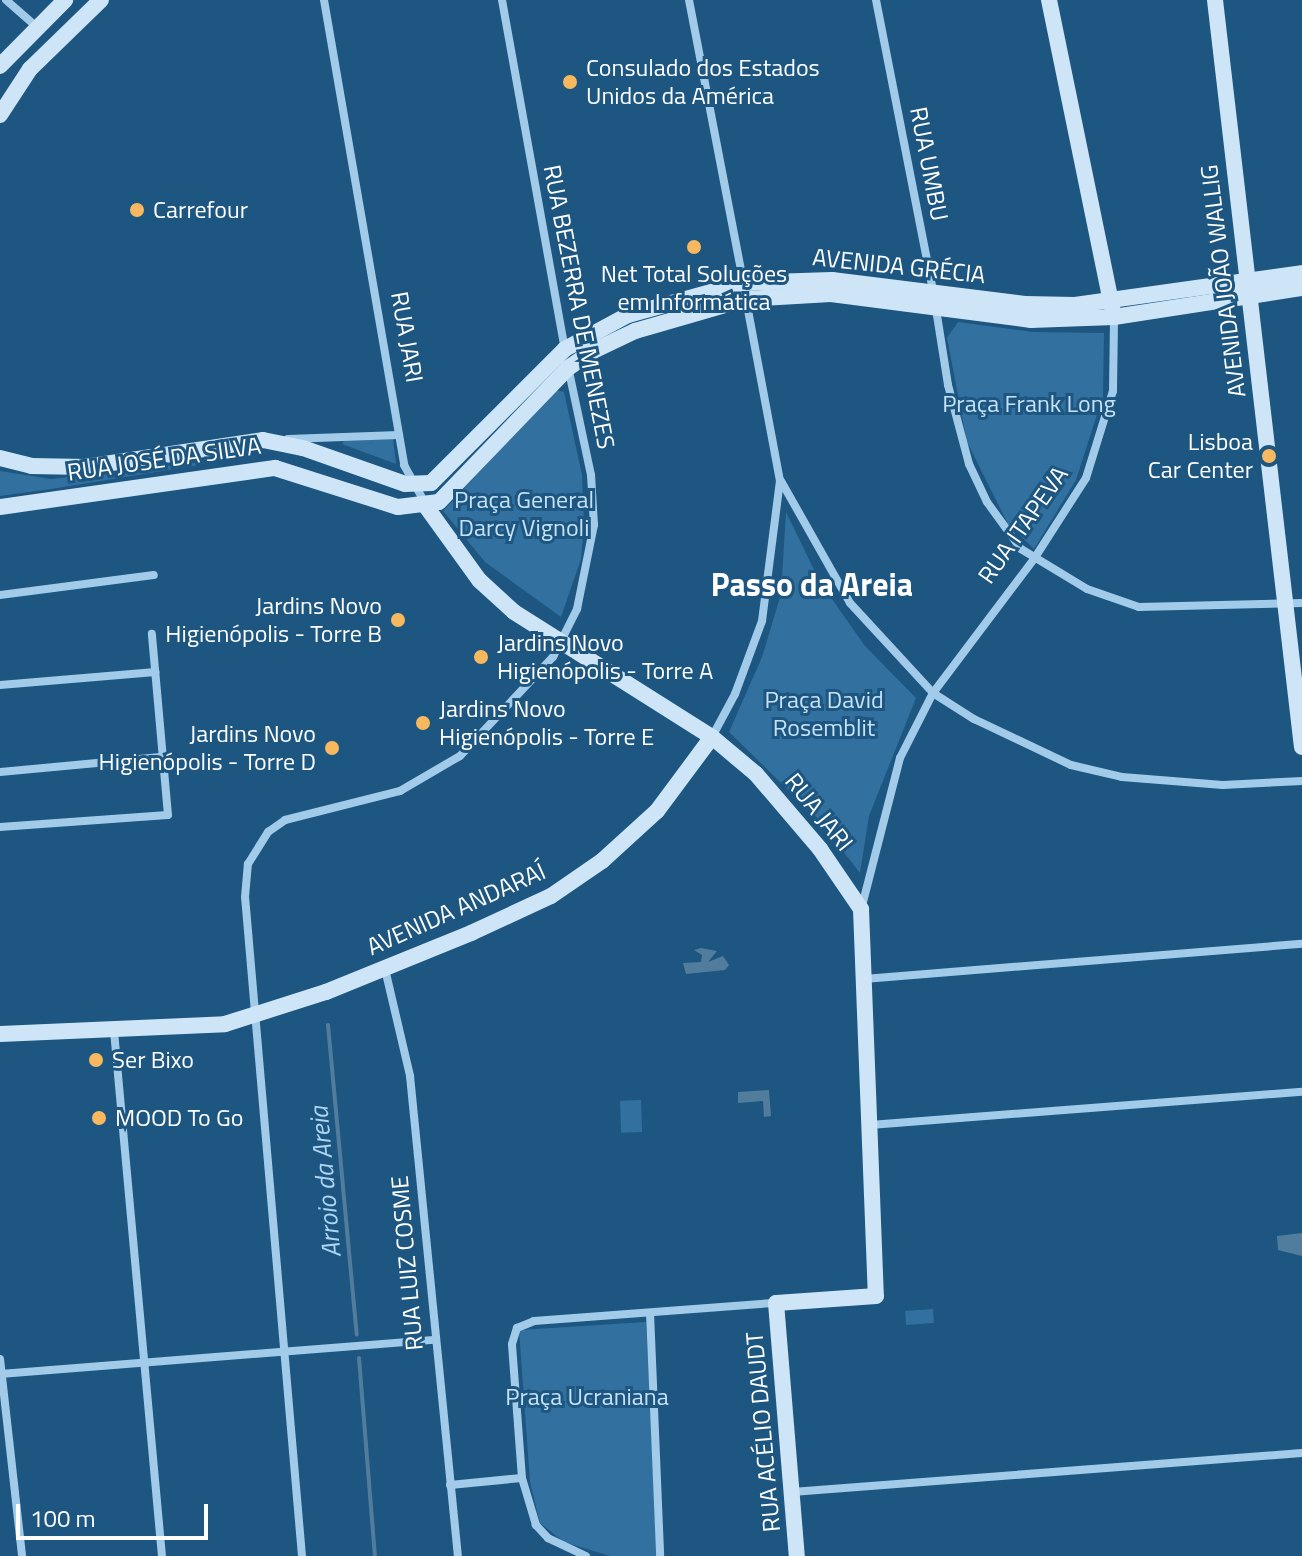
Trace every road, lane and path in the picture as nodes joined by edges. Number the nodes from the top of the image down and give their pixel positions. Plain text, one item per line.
1 (6, 0) edge
2 (65, 0) edge
3 (101, 0) edge
4 (324, 0) edge
5 (502, 0) edge
6 (689, 0) edge
7 (876, 0) edge
8 (1049, 0) edge
9 (1215, 0) edge
10 (37, 27) junction
11 (2, 63) edge
12 (0, 115) edge
13 (1302, 273) edge
14 (1302, 288) edge
15 (1247, 289) junction
16 (745, 291) junction
17 (934, 298) junction
18 (1112, 310) junction
19 (565, 349) junction
20 (568, 368) junction
21 (399, 435) junction
22 (263, 440) junction
23 (0, 458) edge
24 (780, 481) junction
25 (414, 485) junction
26 (425, 505) junction
27 (0, 507) edge
28 (398, 507) junction
29 (452, 548) junction
30 (1034, 559) junction
31 (154, 575) dead end
32 (0, 595) edge
33 (1293, 603) edge
34 (152, 634) dead end
35 (561, 643) junction
36 (155, 672) junction
37 (0, 685) edge
38 (933, 693) junction
39 (712, 737) junction
40 (1302, 747) edge
41 (163, 757) junction
42 (0, 772) edge
43 (1302, 781) edge
44 (0, 827) edge
45 (861, 909) junction
46 (1302, 944) edge
47 (385, 968) junction
48 (864, 979) junction
49 (255, 1016) junction
50 (114, 1031) junction
51 (0, 1034) edge
52 (1302, 1092) edge
53 (870, 1125) junction
54 (776, 1303) junction
55 (650, 1313) junction
56 (434, 1340) junction
57 (281, 1352) junction
58 (0, 1359) edge
59 (143, 1362) junction
60 (1, 1374) edge
61 (1302, 1453) edge
62 (522, 1478) junction
63 (450, 1485) junction
64 (792, 1492) junction
65 (22, 1556) edge
66 (162, 1556) edge
67 (302, 1556) edge
68 (458, 1556) edge
69 (586, 1556) edge
70 (660, 1556) edge
71 (797, 1556) edge

1 - 10 street
2 - 10 main road
3 - 12 main road
4 - 21 street, RUA JARI
5 - 19 street, RUA BEZERRA DE MENEZES
6 - 16 street, AVENIDA ANDARAÍ
7 - 17 street, RUA UMBU
8 - 18 main road, RUA ITAPEVA
9 - 15 main road, AVENIDA JOÃO WALLIG
10 - 11 main road
13 - 15 main road, AVENIDA GRÉCIA
14 - 15 main road, AVENIDA GRÉCIA
15 - 18 main road, AVENIDA GRÉCIA
15 - 33 main road, AVENIDA JOÃO WALLIG
16 - 17 main road, AVENIDA GRÉCIA
16 - 19 main road, AVENIDA GRÉCIA
16 - 20 main road, AVENIDA GRÉCIA
16 - 24 street, AVENIDA ANDARAÍ
17 - 18 main road, AVENIDA GRÉCIA
17 - 30 street, RUA UMBU
18 - 30 street, RUA ITAPEVA
19 - 20 street, RUA BEZERRA DE MENEZES
19 - 25 main road, AVENIDA GRÉCIA
20 - 26 main road, AVENIDA GRÉCIA
20 - 35 street, RUA BEZERRA DE MENEZES
21 - 22 street, RUA JOSÉ DA SILVA
21 - 25 street, RUA JARI
22 - 23 main road, RUA JOSÉ DA SILVA
22 - 25 main road, RUA JOSÉ DA SILVA
24 - 38 street
24 - 39 street, AVENIDA ANDARAÍ
25 - 26 street, RUA JARI
26 - 28 main road, RUA JOSÉ DA SILVA
26 - 29 main road, RUA JARI
27 - 28 main road, RUA JOSÉ DA SILVA
28 - 29 main road
29 - 35 main road, RUA JARI
30 - 33 street, RUA UMBU
30 - 38 street, RUA ITAPEVA
31 - 32 street
33 - 40 main road, AVENIDA JOÃO WALLIG
34 - 36 street
35 - 39 main road, RUA JARI
35 - 49 street, RUA BEZERRA DE MENEZES
36 - 37 street
36 - 41 street
38 - 43 street
38 - 45 street, RUA ITAPEVA
39 - 45 main road, RUA JARI
39 - 47 main road, AVENIDA ANDARAÍ
41 - 42 street
41 - 44 street
45 - 48 main road
46 - 48 street
47 - 49 main road, AVENIDA ANDARAÍ
47 - 56 street, RUA LUIZ COSME
48 - 53 main road
49 - 50 main road, AVENIDA ANDARAÍ
49 - 57 street, RUA BEZERRA DE MENEZES
50 - 51 main road, AVENIDA ANDARAÍ
50 - 59 street
52 - 53 street
53 - 54 main road
54 - 55 street
54 - 64 main road, RUA ACÉLIO DAUDT
55 - 62 street
55 - 70 street
56 - 57 street
56 - 63 street, RUA LUIZ COSME
57 - 59 street
57 - 67 street, RUA BEZERRA DE MENEZES
58 - 60 street
59 - 60 street
59 - 66 street
60 - 65 street
61 - 64 street
62 - 63 street
62 - 69 street
63 - 68 street, RUA LUIZ COSME
64 - 71 main road, RUA ACÉLIO DAUDT

